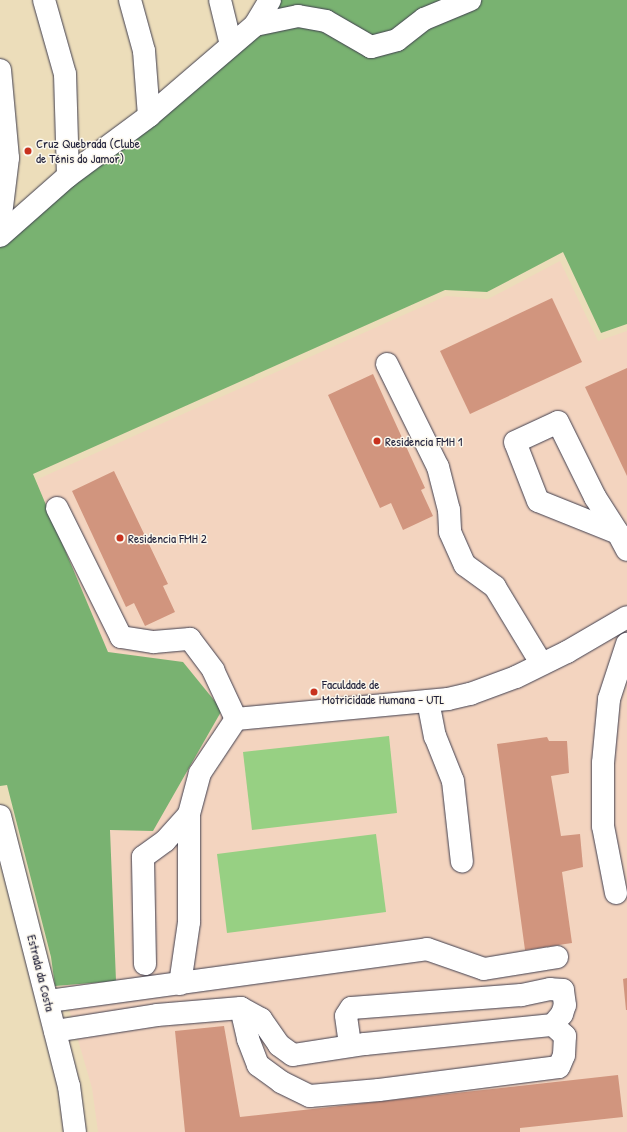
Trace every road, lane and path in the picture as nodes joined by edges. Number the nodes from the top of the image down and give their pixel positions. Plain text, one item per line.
1 (44, 0) edge
2 (130, 0) edge
3 (220, 0) edge
4 (270, 0) edge
5 (470, 0) edge
6 (428, 10) edge
7 (255, 25) junction
8 (231, 45) junction
9 (0, 70) edge
10 (149, 116) junction
11 (68, 176) junction
12 (0, 223) edge
13 (0, 236) edge
14 (387, 364) dead end
15 (57, 508) dead end
16 (622, 542) edge
17 (627, 617) edge
18 (627, 644) edge
19 (541, 663) junction
20 (428, 701) junction
21 (236, 719) junction
22 (189, 814) junction
23 (0, 816) edge
24 (462, 862) dead end
25 (616, 893) dead end
26 (558, 957) dead end
27 (145, 964) dead end
28 (180, 984) junction
29 (49, 1001) junction
30 (241, 1008) junction
31 (553, 1024) junction
32 (55, 1031) junction
33 (350, 1046) junction
34 (75, 1132) edge

1 - 11 street
2 - 10 street
3 - 8 street
4 - 7 street
5 - 6 street
6 - 7 street
7 - 8 street
8 - 10 street
9 - 12 street
10 - 11 street
11 - 13 street
14 - 19 street
15 - 21 street
16 - 16 street
17 - 19 street
18 - 25 street
19 - 20 street
20 - 21 street
20 - 24 street
21 - 22 street
22 - 27 street
22 - 28 street
23 - 29 street, Estrada da Costa
26 - 28 street
28 - 29 street
29 - 32 street, Estrada da Costa
30 - 31 street
30 - 32 street
30 - 33 street
31 - 33 street
31 - 33 street
32 - 34 street, Estrada da Costa

